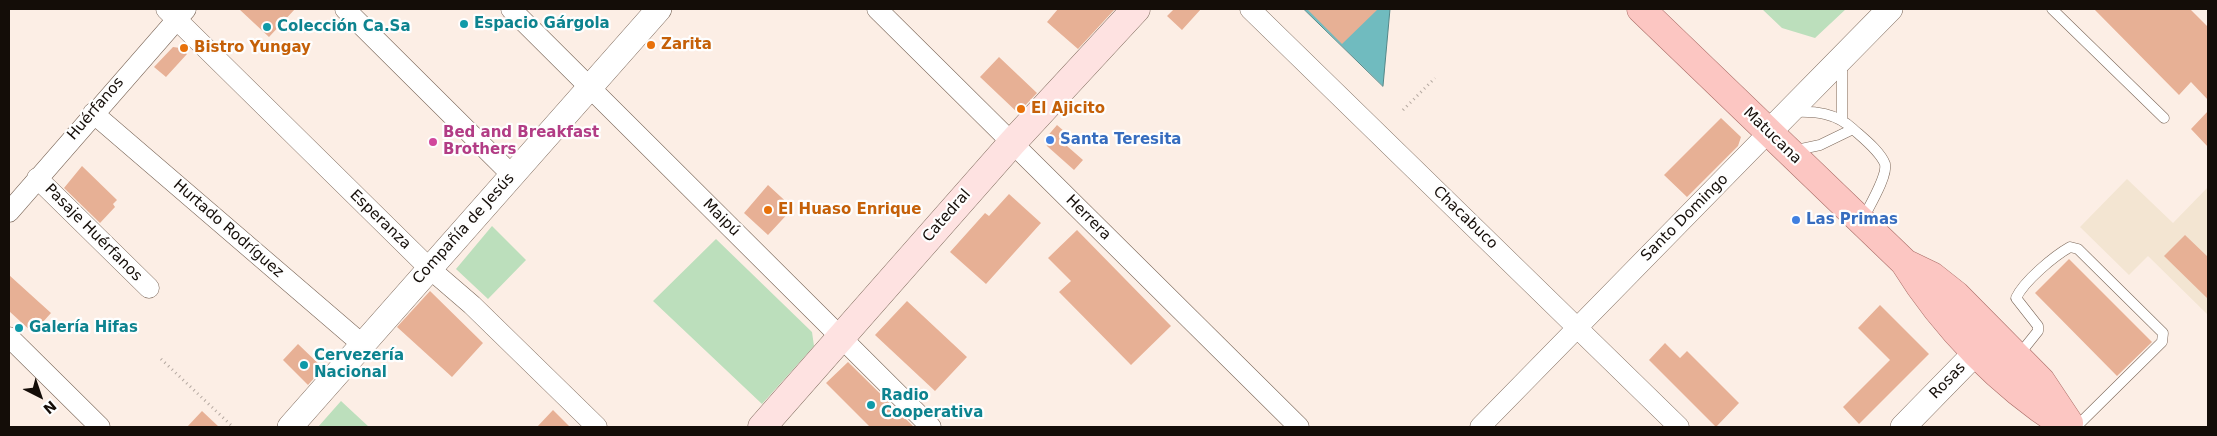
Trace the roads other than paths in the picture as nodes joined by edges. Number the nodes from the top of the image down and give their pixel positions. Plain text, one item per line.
1 (345, 9) edge
2 (511, 9) edge
3 (659, 9) edge
4 (877, 9) edge
5 (1136, 9) edge
6 (1250, 9) edge
7 (1642, 9) edge
8 (1890, 9) edge
9 (2052, 9) edge
10 (176, 12) edge
11 (1842, 57) junction
12 (590, 87) junction
13 (93, 113) junction
14 (1788, 113) junction
15 (2164, 118) dead end
16 (1842, 119) junction
17 (1853, 129) junction
18 (1768, 133) junction
19 (1012, 143) junction
20 (1788, 152) junction
21 (512, 175) junction
22 (37, 178) junction
23 (9, 212) edge
24 (1861, 222) junction
25 (429, 268) junction
26 (149, 288) dead end
27 (1578, 328) junction
28 (9, 337) edge
29 (841, 338) junction
30 (1985, 343) junction
31 (363, 345) junction
32 (2017, 357) junction
33 (100, 427) edge
34 (290, 427) edge
35 (597, 427) edge
36 (762, 427) edge
37 (931, 427) edge
38 (1299, 427) edge
39 (1480, 427) edge
40 (1679, 427) edge
41 (1903, 427) edge
42 (2067, 427) edge
43 (2071, 427) edge
44 (2076, 427) edge

1 - 21 street
2 - 12 street, Maipú
3 - 12 street, Compañía de Jesús
4 - 19 street, Herrera
5 - 19 main road, Catedral
6 - 27 street, Chacabuco
7 - 18 main road, Matucana
8 - 11 street, Santo Domingo
9 - 15 lane
10 - 13 street, Huérfanos
10 - 25 street, Esperanza
11 - 14 street, Santo Domingo
11 - 16 lane
12 - 21 street, Compañía de Jesús
12 - 29 street, Maipú
13 - 22 street, Huérfanos
13 - 31 street, Hurtado Rodríguez
14 - 16 lane
14 - 18 street, Santo Domingo
16 - 17 lane
17 - 20 lane
17 - 24 lane
18 - 20 main road, Matucana
18 - 27 street, Santo Domingo
19 - 29 main road, Catedral
19 - 38 street, Herrera
20 - 24 main road, Matucana
21 - 25 street, Compañía de Jesús
22 - 23 street, Huérfanos
22 - 26 street, Pasaje Huérfanos
24 - 30 main road, Matucana
25 - 31 street, Compañía de Jesús
25 - 35 street, Esperanza
27 - 39 street, Santo Domingo
27 - 40 street, Chacabuco
28 - 33 street
29 - 36 main road, Catedral
29 - 37 street, Maipú
30 - 32 main road, Matucana
30 - 41 street, Rosas
30 - 42 main road, Matucana
31 - 34 street, Compañía de Jesús
32 - 43 main road, Matucana
32 - 44 lane

